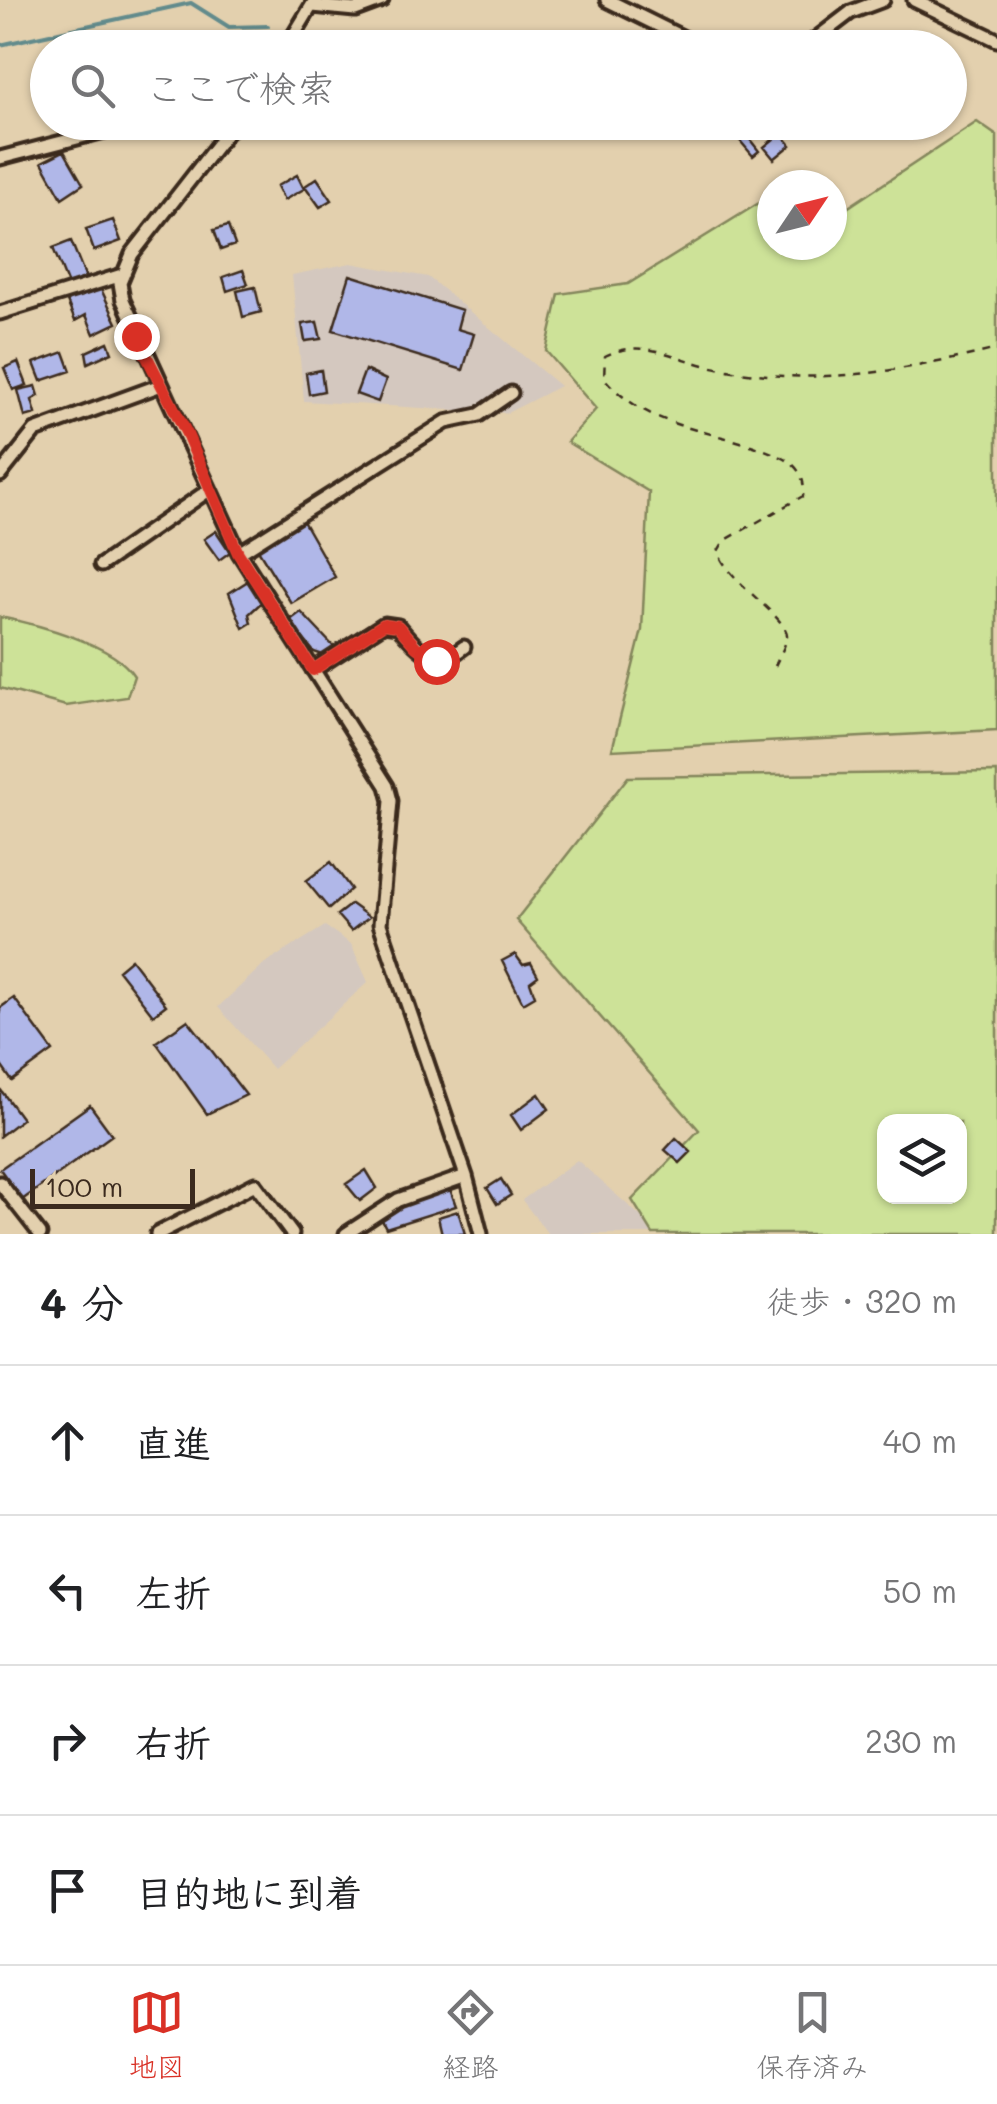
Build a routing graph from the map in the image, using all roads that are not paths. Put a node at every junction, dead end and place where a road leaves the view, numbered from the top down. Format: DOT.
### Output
graph roads {
  1 [pos="382,0"];
  2 [pos="607,0"];
  3 [pos="883,0"];
  4 [pos="914,0"];
  5 [pos="314,3"];
  6 [pos="297,30"];
  7 [pos="668,30"];
  8 [pos="828,30"];
  9 [pos="997,40"];
  10 [pos="70,140"];
  11 [pos="221,140"];
  12 [pos="0,158"];
  13 [pos="122,274"];
  14 [pos="0,314"];
  15 [pos="162,385"];
  16 [pos="511,392"];
  17 [pos="0,475"];
  18 [pos="209,490"];
  19 [pos="238,553"];
  20 [pos="101,565"];
  21 [pos="464,646"];
  22 [pos="313,670"];
  23 [pos="466,1176"];
  24 [pos="0,1183"];
  25 [pos="40,1234"];
  26 [pos="157,1234"];
  27 [pos="292,1234"];
  28 [pos="346,1234"];
  29 [pos="481,1234"];
  1 -- 5 [label="street"];
  2 -- 7 [label="street"];
  3 -- 8 [label="street"];
  4 -- 9 [label="street"];
  5 -- 6 [label="street"];
  10 -- 12 [label="street"];
  11 -- 13 [label="street"];
  13 -- 14 [label="street"];
  13 -- 15 [label="street"];
  15 -- 17 [label="street"];
  15 -- 18 [label="street"];
  16 -- 19 [label="street"];
  18 -- 19 [label="street"];
  18 -- 20 [label="street"];
  19 -- 22 [label="street"];
  21 -- 22 [label="street"];
  22 -- 23 [label="street"];
  23 -- 28 [label="street"];
  23 -- 29 [label="street"];
  24 -- 25 [label="street"];
  26 -- 27 [label="street"];
}
